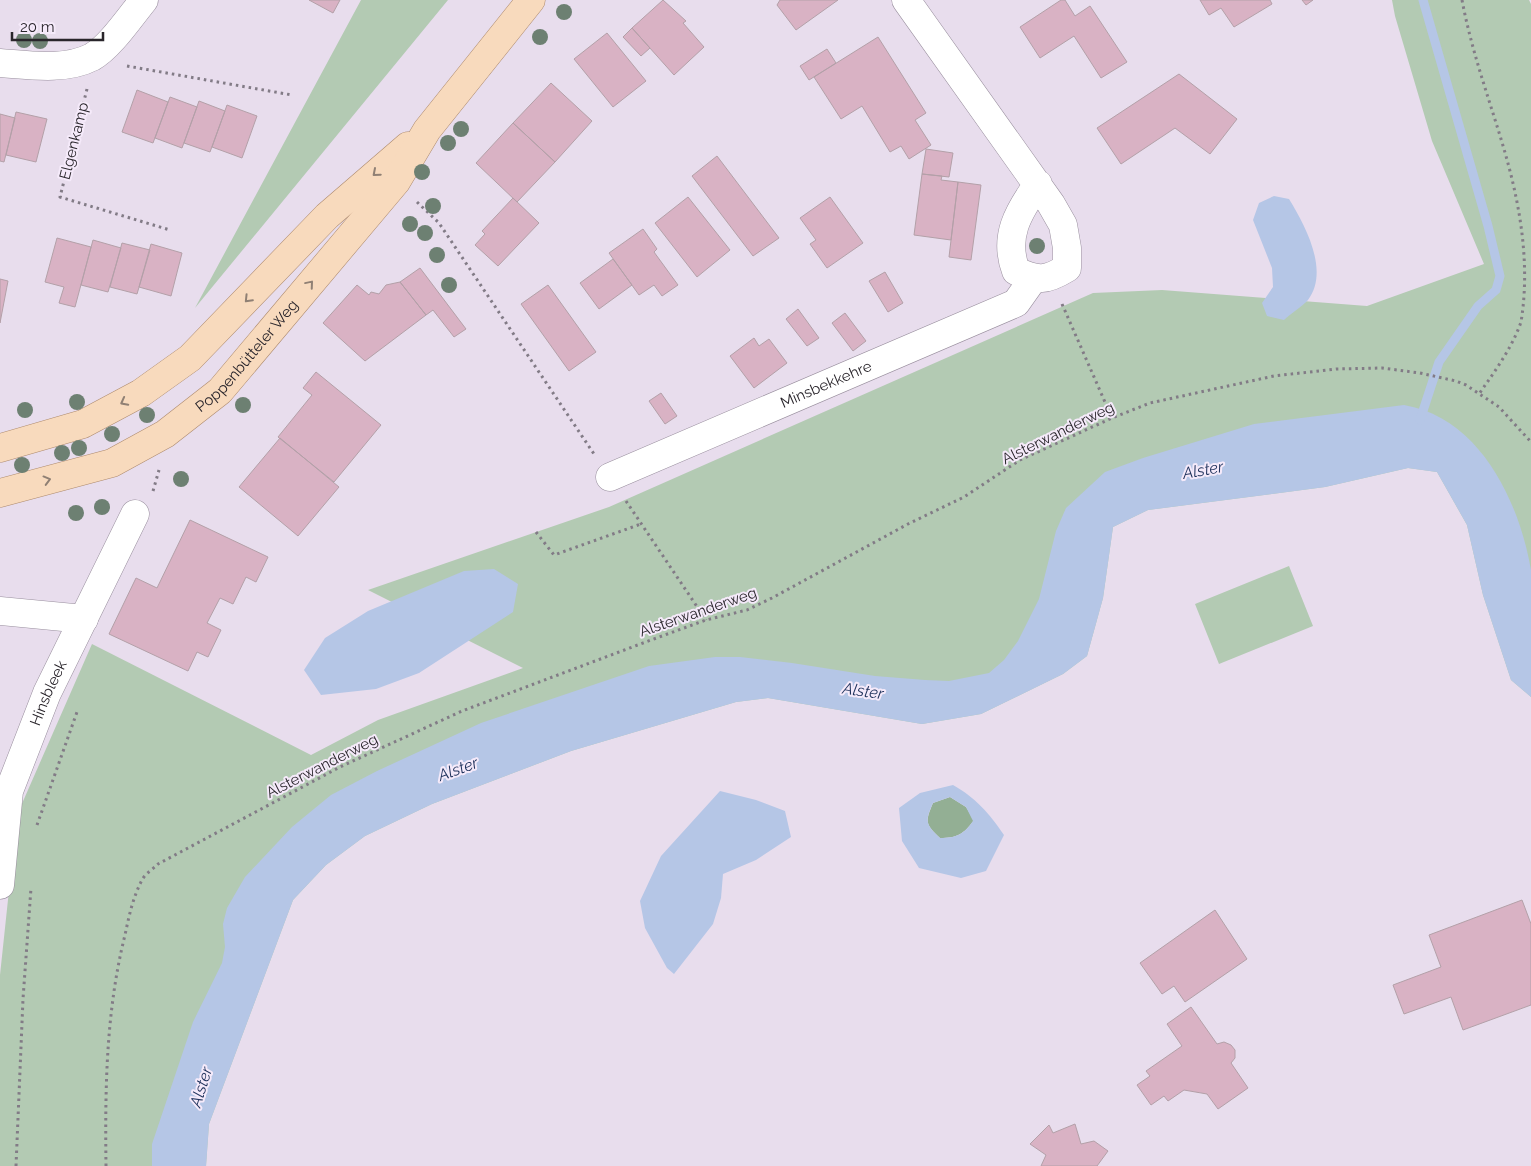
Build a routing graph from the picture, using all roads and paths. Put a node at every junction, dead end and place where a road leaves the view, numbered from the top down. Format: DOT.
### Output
graph roads {
  1 [pos="144,0"];
  2 [pos="531,0"];
  3 [pos="906,0"];
  4 [pos="1462,0"];
  5 [pos="103,48"];
  6 [pos="0,63"];
  7 [pos="72,63"];
  8 [pos="292,95"];
  9 [pos="427,130"];
  10 [pos="396,182"];
  11 [pos="1038,184"];
  12 [pos="170,230"];
  13 [pos="1042,278"];
  14 [pos="1479,394"];
  15 [pos="1112,418"];
  16 [pos="1531,442"];
  17 [pos="0,448"];
  18 [pos="610,477"];
  19 [pos="0,493"];
  20 [pos="135,514"];
  21 [pos="641,524"];
  22 [pos="536,532"];
  23 [pos="0,611"];
  24 [pos="84,619"];
  25 [pos="706,620"];
  26 [pos="77,712"];
  27 [pos="36,829"];
  28 [pos="0,885"];
  29 [pos="32,886"];
  30 [pos="16,1166"];
  31 [pos="106,1166"];
  1 -- 5 [label="street"];
  2 -- 9 [label="main road, Poppenbütteler Weg"];
  3 -- 11 [label="street, Minsbekkehre"];
  4 -- 14 [label="path"];
  5 -- 7 [label="street"];
  5 -- 8 [label="path"];
  6 -- 7 [label="street"];
  7 -- 12 [label="path, Elgenkamp"];
  9 -- 10 [label="main road, Poppenbütteler Weg"];
  9 -- 17 [label="main road, Poppenbütteler Weg, one-way"];
  10 -- 18 [label="path"];
  19 -- 10 [label="main road, Poppenbütteler Weg, one-way"];
  11 -- 13 [label="street, Minsbekkehre"];
  11 -- 13 [label="street"];
  13 -- 15 [label="path"];
  13 -- 18 [label="street, Minsbekkehre"];
  14 -- 15 [label="path, Alsterwanderweg"];
  14 -- 16 [label="path, Alsterwanderweg"];
  15 -- 25 [label="path, Alsterwanderweg"];
  18 -- 21 [label="path"];
  20 -- 24 [label="street, Hinsbleek"];
  21 -- 22 [label="path"];
  21 -- 25 [label="path"];
  23 -- 24 [label="street"];
  24 -- 28 [label="street, Hinsbleek"];
  25 -- 31 [label="path, Alsterwanderweg"];
  26 -- 27 [label="path"];
  29 -- 30 [label="path"];
}
